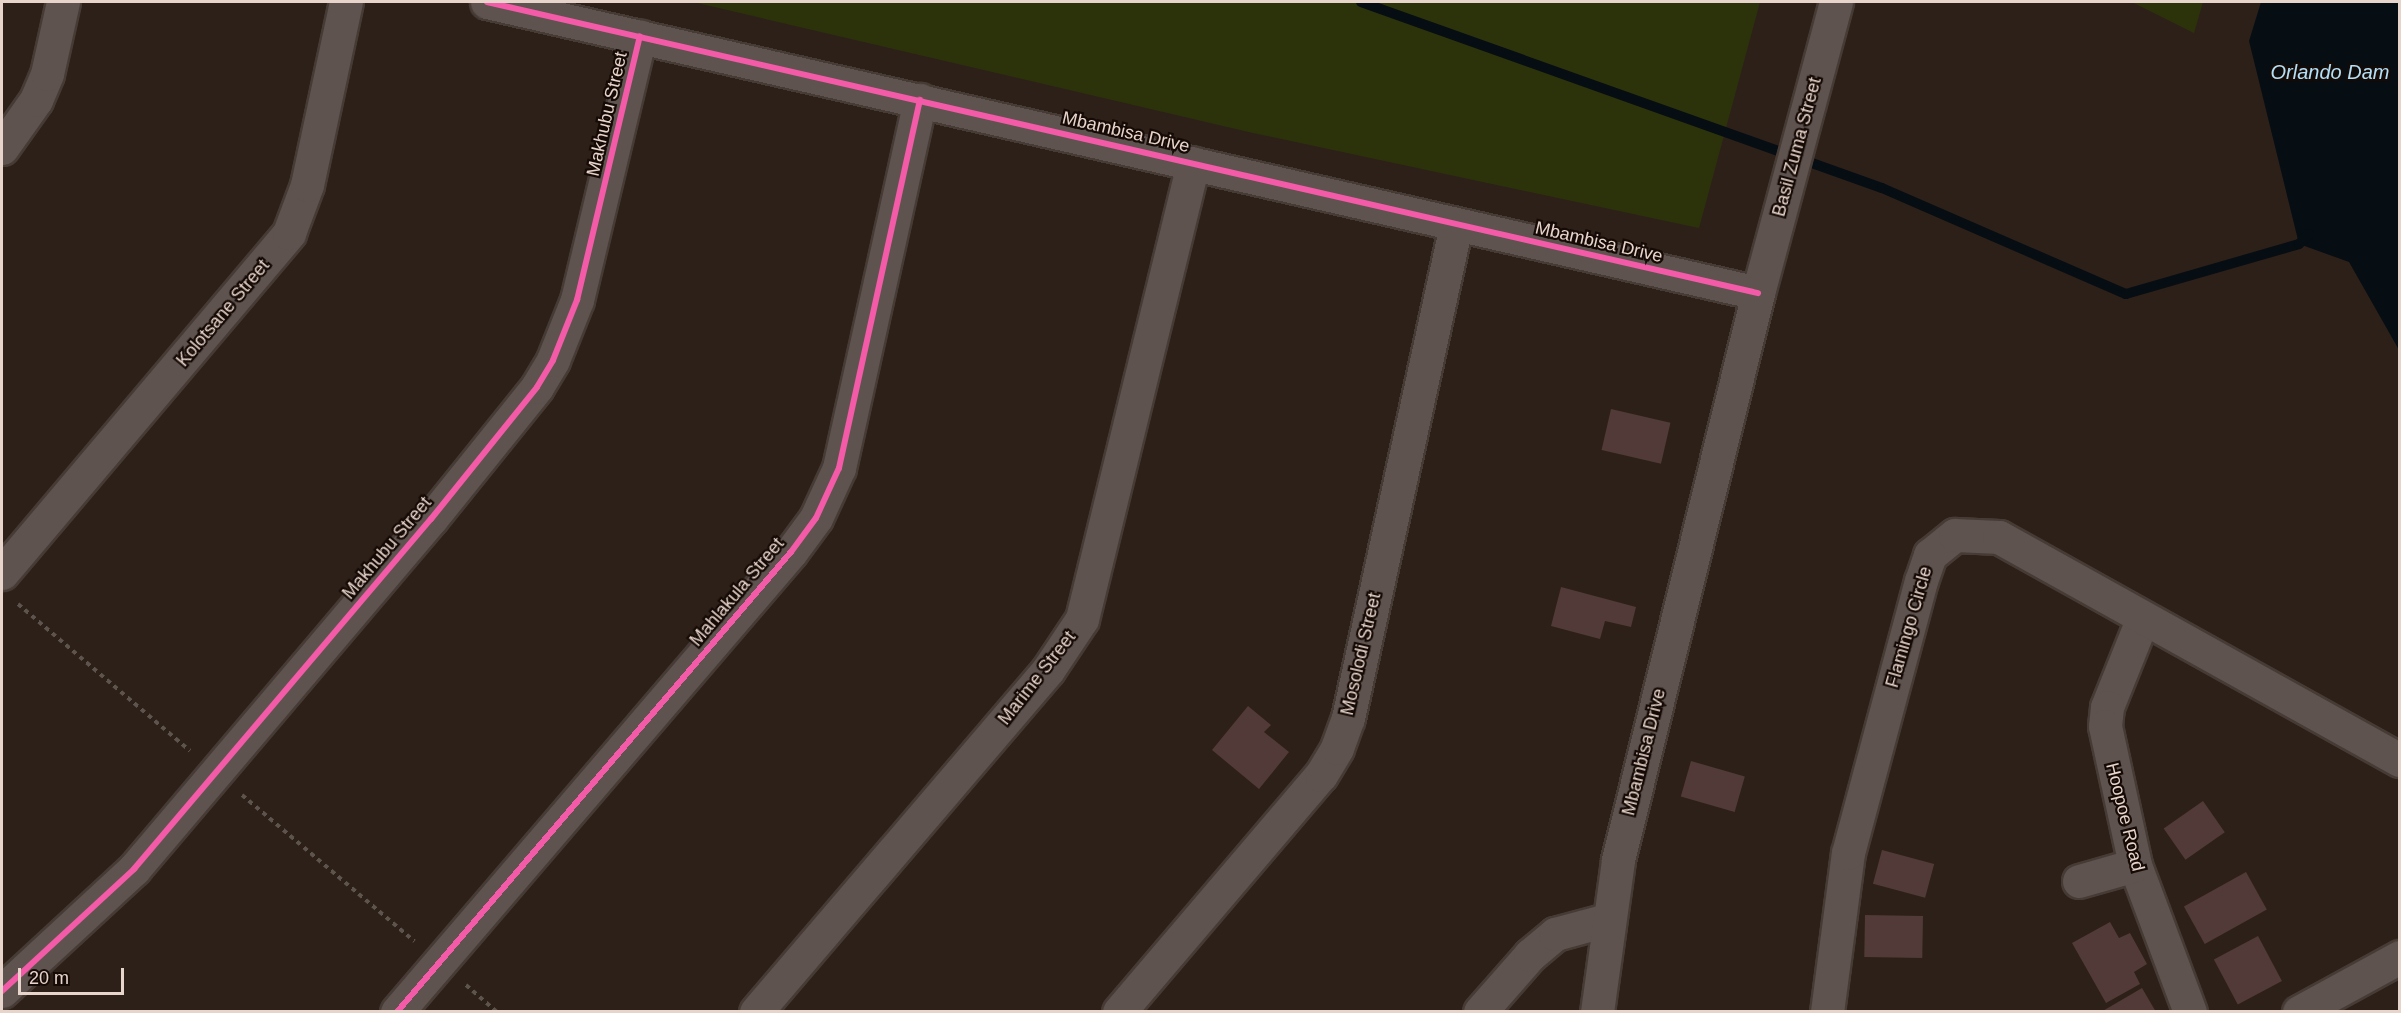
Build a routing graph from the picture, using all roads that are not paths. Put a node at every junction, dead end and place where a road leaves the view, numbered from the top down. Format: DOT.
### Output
graph roads {
  1 [pos="63,2"];
  2 [pos="346,2"];
  3 [pos="487,2"];
  4 [pos="1836,2"];
  5 [pos="640,36"];
  6 [pos="920,100"];
  7 [pos="2,148"];
  8 [pos="1193,163"];
  9 [pos="1456,225"];
  10 [pos="1758,293"];
  11 [pos="6,585"];
  12 [pos="2142,620"];
  13 [pos="2400,760"];
  14 [pos="2135,865"];
  15 [pos="2079,881"];
  16 [pos="1607,920"];
  17 [pos="2400,957"];
  18 [pos="2,991"];
  19 [pos="398,1011"];
  20 [pos="756,1011"];
  21 [pos="1119,1011"];
  22 [pos="1480,1011"];
  23 [pos="1597,1011"];
  24 [pos="1827,1011"];
  25 [pos="2190,1011"];
  26 [pos="2299,1011"];
  1 -- 7 [label="street"];
  2 -- 11 [label="street, Kolotsane Street"];
  3 -- 5 [label="street, Mbambisa Drive"];
  4 -- 10 [label="street, Basil Zuma Street"];
  5 -- 6 [label="street, Mbambisa Drive"];
  5 -- 18 [label="street, Makhubu Street"];
  6 -- 8 [label="street, Mbambisa Drive"];
  6 -- 19 [label="street, Mahlakula Street"];
  8 -- 9 [label="street, Mbambisa Drive"];
  8 -- 20 [label="street, Marime Street"];
  9 -- 10 [label="street, Mbambisa Drive"];
  9 -- 21 [label="street, Mosolodi Street"];
  10 -- 16 [label="street, Mbambisa Drive"];
  12 -- 13 [label="street, Flamingo Circle"];
  12 -- 14 [label="street, Hoopoe Road"];
  12 -- 24 [label="street, Flamingo Circle"];
  14 -- 15 [label="street"];
  14 -- 25 [label="street, Hoopoe Road"];
  16 -- 22 [label="street"];
  16 -- 23 [label="street, Mbambisa Drive"];
  17 -- 26 [label="street"];
}
